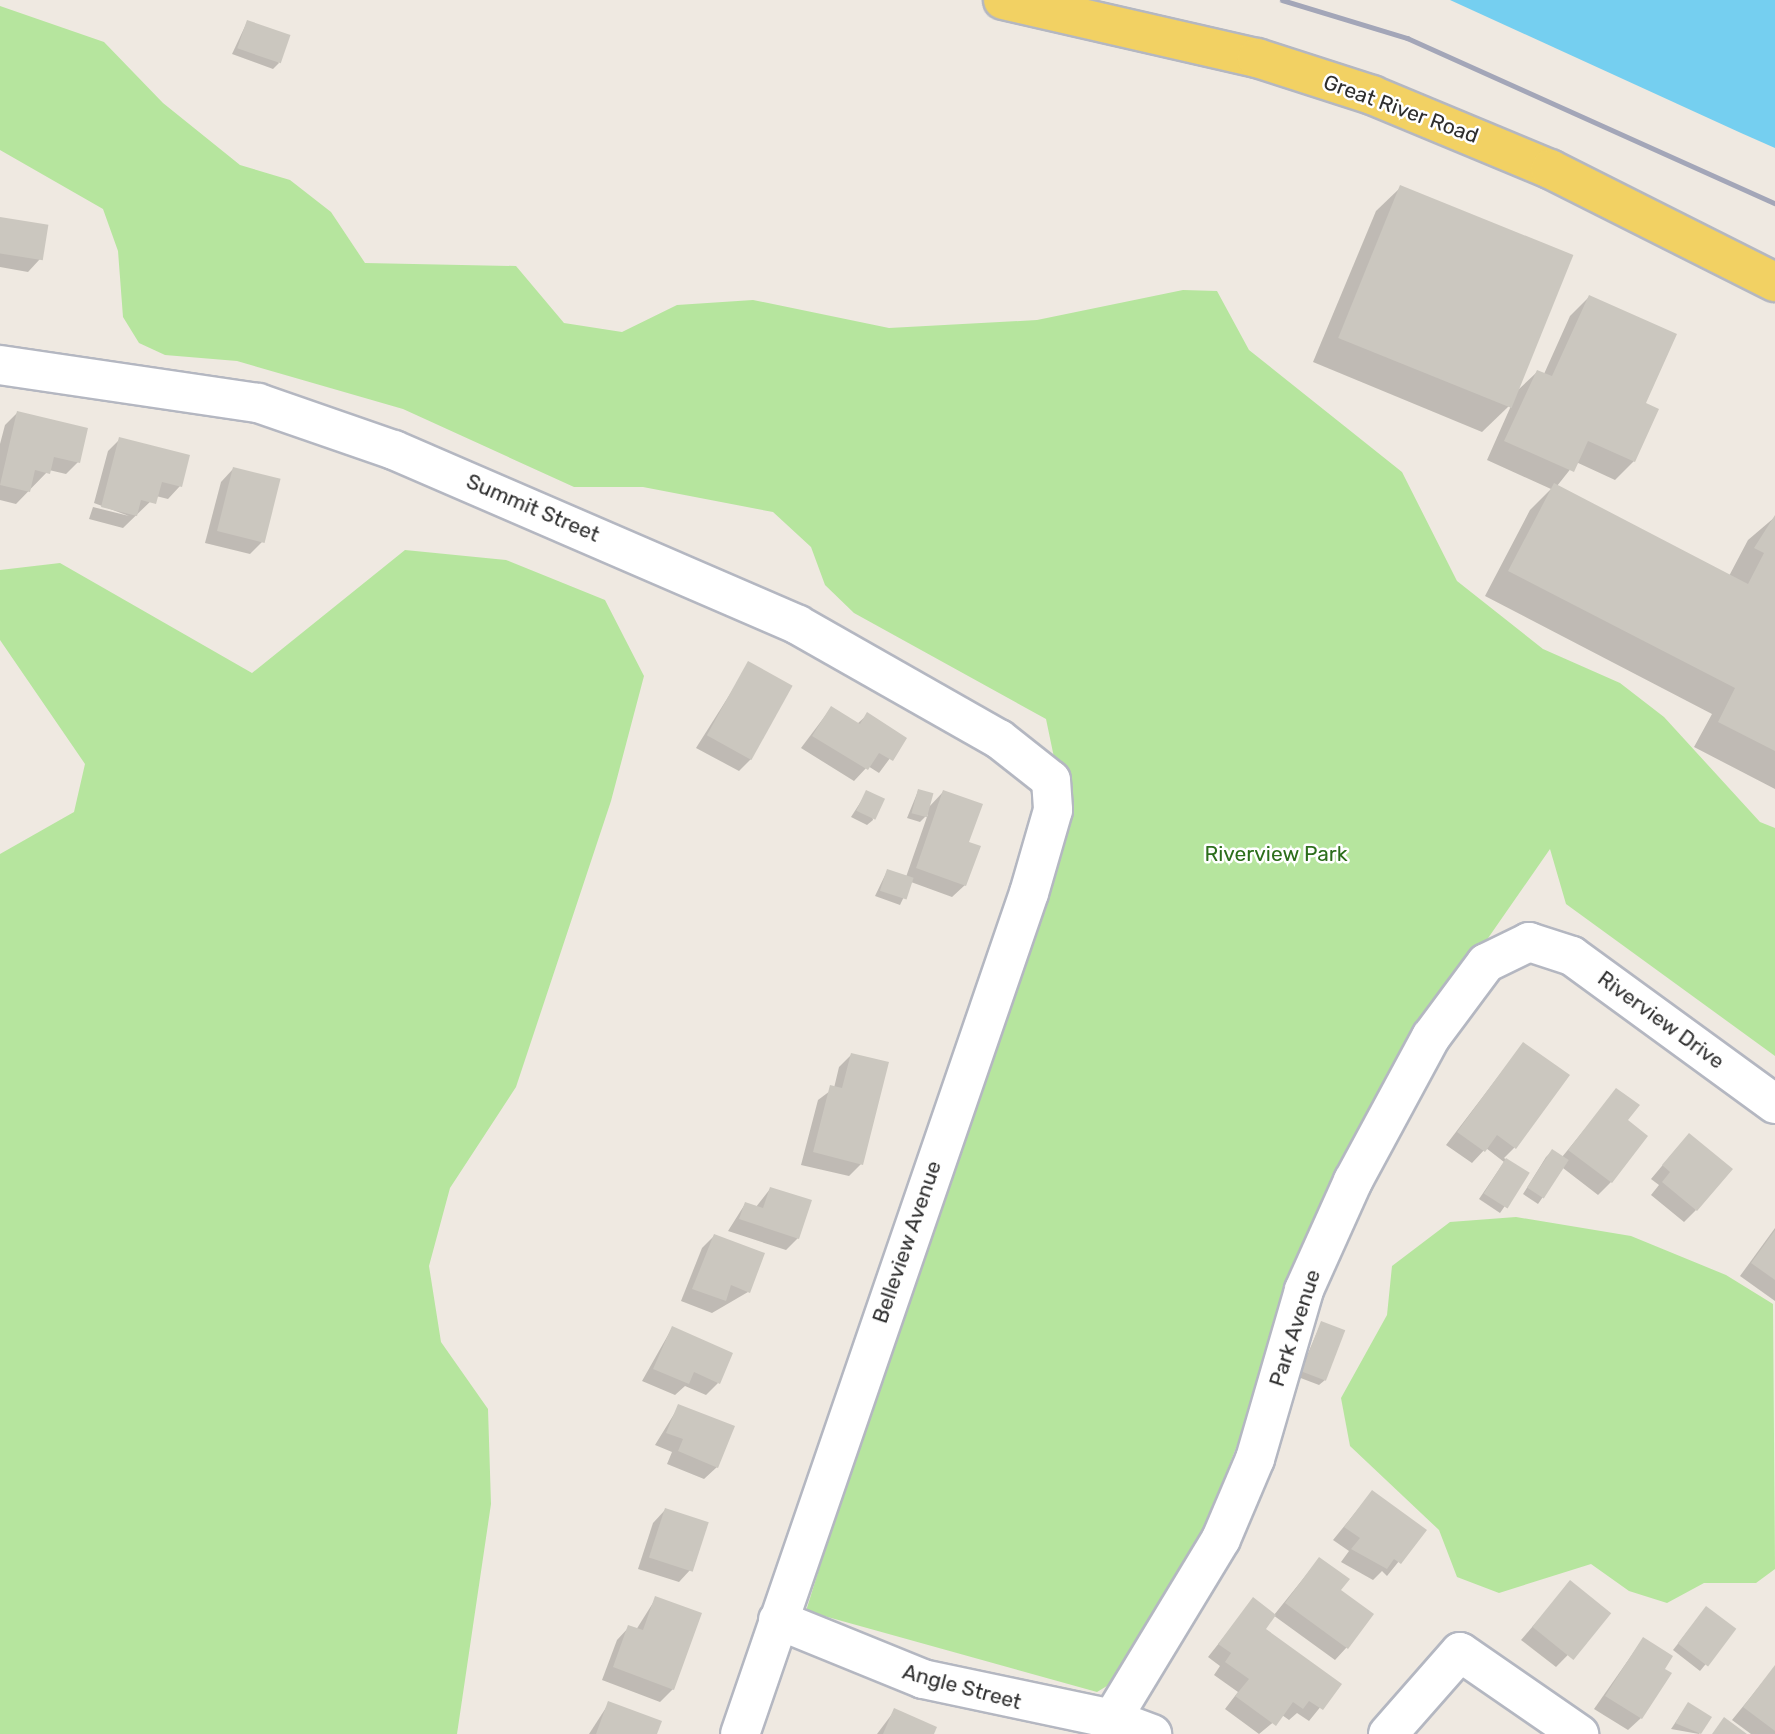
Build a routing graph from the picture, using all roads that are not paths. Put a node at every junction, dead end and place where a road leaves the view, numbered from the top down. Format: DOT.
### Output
graph roads {
  1 [pos="1003,0"];
  2 [pos="1775,282"];
  3 [pos="0,365"];
  4 [pos="1028,757"];
  5 [pos="1542,944"];
  6 [pos="1775,1104"];
  7 [pos="778,1620"];
  8 [pos="1112,1719"];
  9 [pos="740,1734"];
  10 [pos="1152,1734"];
  11 [pos="1388,1734"];
  12 [pos="1579,1734"];
  1 -- 2 [label="main road, Great River Road"];
  3 -- 4 [label="street, Summit Street"];
  4 -- 7 [label="street, Belleview Avenue"];
  5 -- 6 [label="street, Riverview Drive"];
  5 -- 8 [label="street, Park Avenue"];
  7 -- 8 [label="street, Angle Street"];
  7 -- 9 [label="street, Belleview Avenue"];
  8 -- 10 [label="street, Angle Street"];
  11 -- 12 [label="street"];
}
